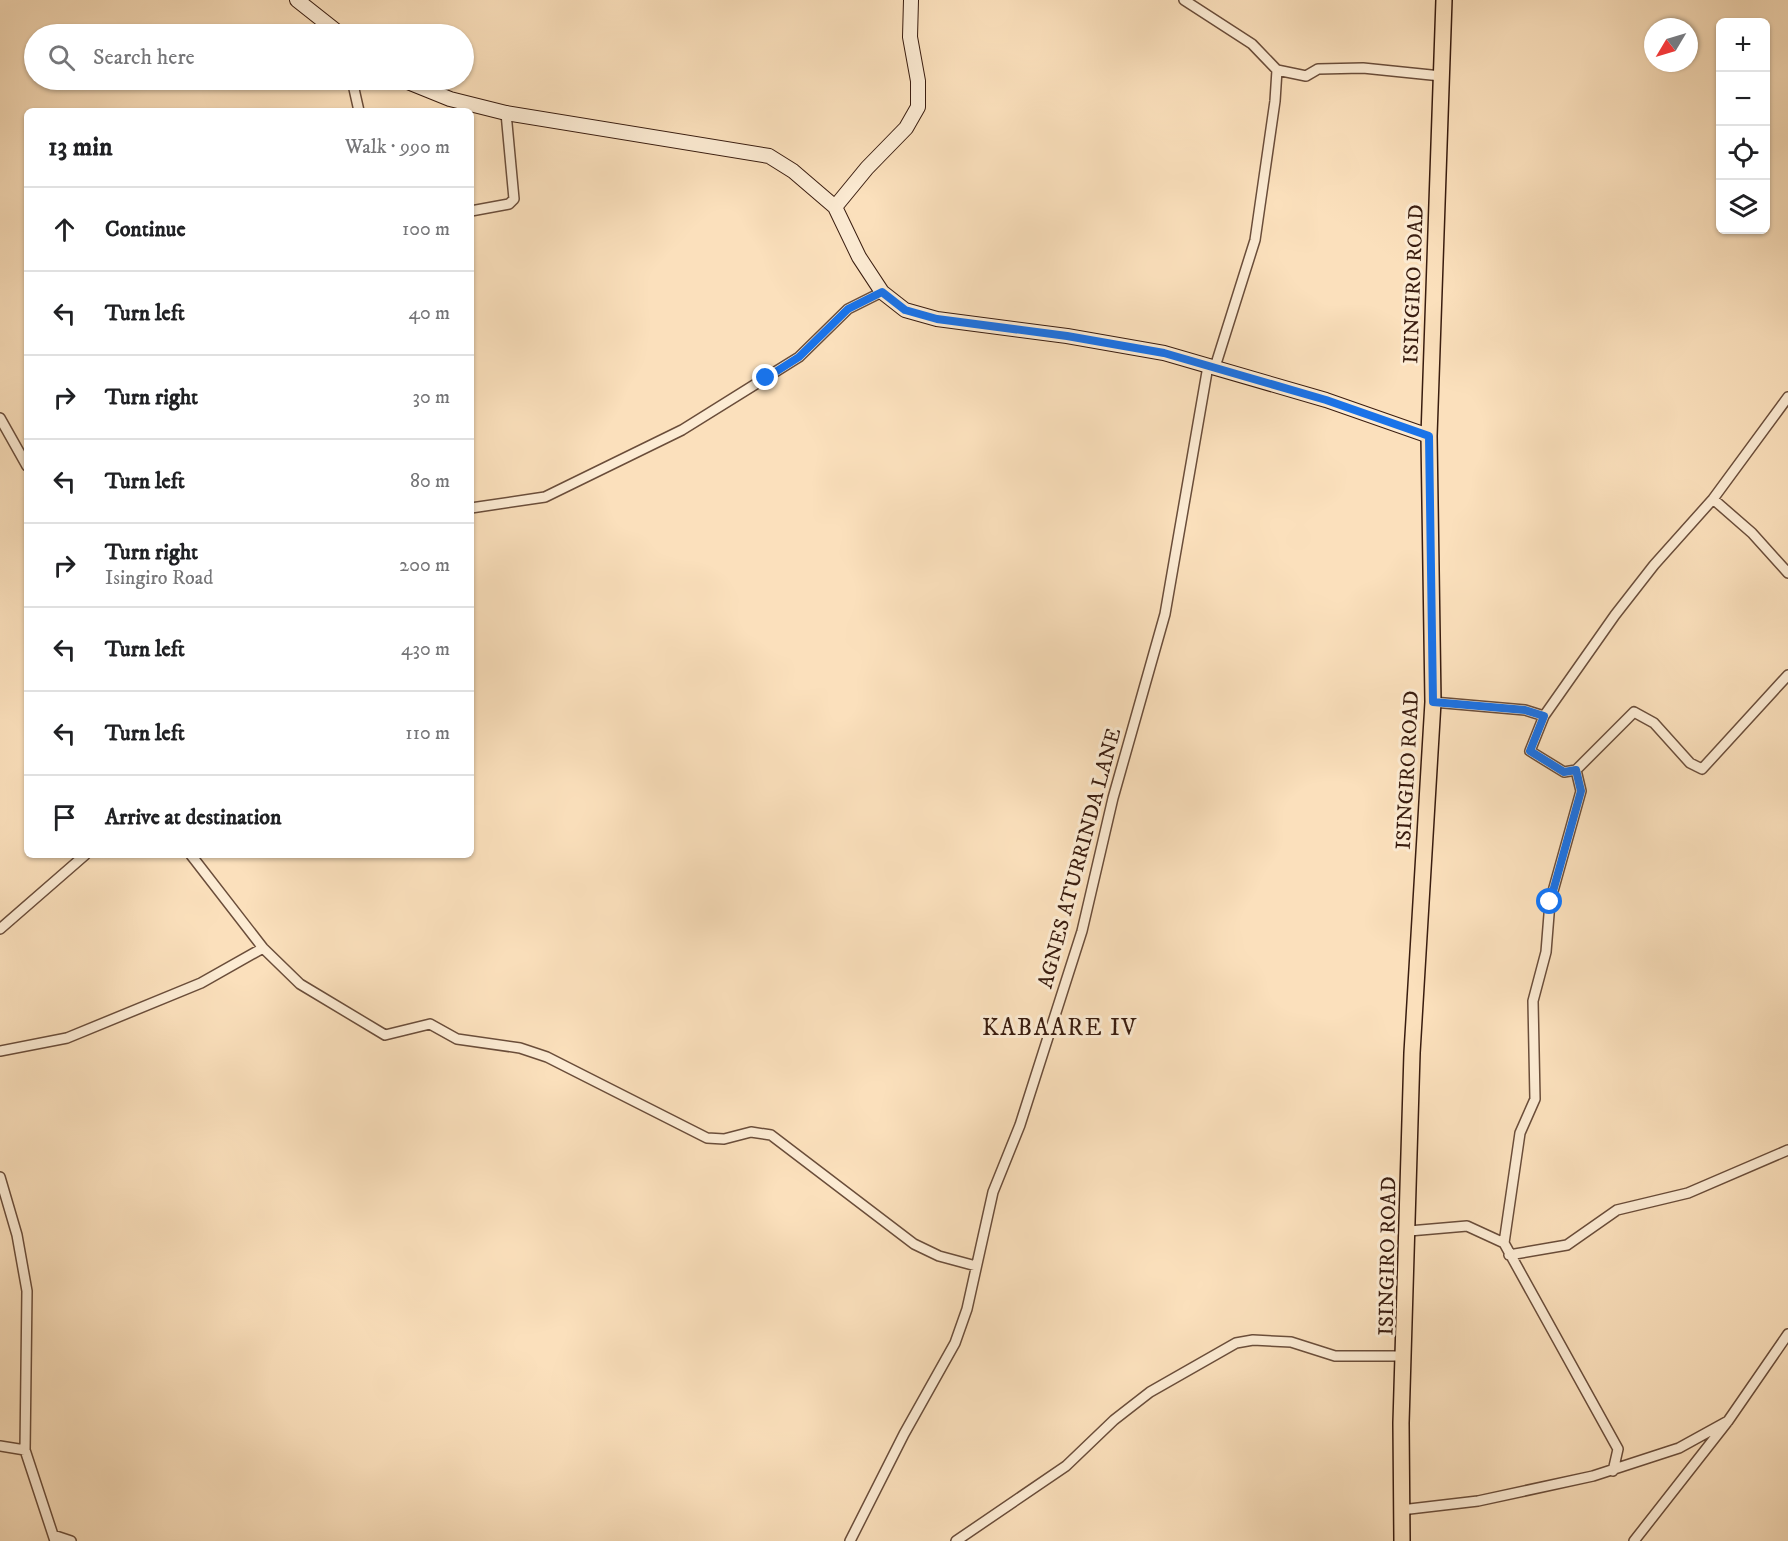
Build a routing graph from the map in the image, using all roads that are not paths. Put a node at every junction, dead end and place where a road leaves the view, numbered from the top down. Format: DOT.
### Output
graph roads {
  1 [pos="297,0"];
  2 [pos="911,0"];
  3 [pos="1184,0"];
  4 [pos="1444,0"];
  5 [pos="327,24"];
  6 [pos="1277,70"];
  7 [pos="1441,76"];
  8 [pos="354,90"];
  9 [pos="428,90"];
  10 [pos="358,108"];
  11 [pos="506,113"];
  12 [pos="835,207"];
  13 [pos="474,210"];
  14 [pos="882,292"];
  15 [pos="1211,367"];
  16 [pos="1788,397"];
  17 [pos="0,418"];
  18 [pos="1429,436"];
  19 [pos="24,461"];
  20 [pos="1713,499"];
  21 [pos="474,508"];
  22 [pos="1788,573"];
  23 [pos="1788,675"];
  24 [pos="1433,702"];
  25 [pos="1544,716"];
  26 [pos="1576,770"];
  27 [pos="82,858"];
  28 [pos="193,858"];
  29 [pos="0,929"];
  30 [pos="264,948"];
  31 [pos="0,1051"];
  32 [pos="1788,1150"];
  33 [pos="0,1177"];
  34 [pos="1409,1231"];
  35 [pos="1504,1243"];
  36 [pos="1509,1255"];
  37 [pos="976,1266"];
  38 [pos="1788,1334"];
  39 [pos="1405,1356"];
  40 [pos="1728,1421"];
  41 [pos="0,1446"];
  42 [pos="25,1450"];
  43 [pos="1613,1471"];
  44 [pos="1401,1510"];
  45 [pos="54,1538"];
  46 [pos="71,1541"];
  47 [pos="850,1541"];
  48 [pos="956,1541"];
  49 [pos="1402,1541"];
  50 [pos="1634,1541"];
  1 -- 5 [label="street"];
  2 -- 12 [label="street"];
  3 -- 6 [label="street"];
  4 -- 7 [label="main road, ISINGIRO ROAD"];
  6 -- 7 [label="street"];
  6 -- 15 [label="street, AGNES ATURRINDA LANE"];
  7 -- 18 [label="main road, ISINGIRO ROAD"];
  8 -- 10 [label="street"];
  9 -- 11 [label="street"];
  11 -- 12 [label="street"];
  11 -- 13 [label="street"];
  12 -- 14 [label="street"];
  14 -- 15 [label="street"];
  14 -- 21 [label="street"];
  15 -- 18 [label="street"];
  15 -- 37 [label="street, AGNES ATURRINDA LANE"];
  16 -- 20 [label="street"];
  17 -- 19 [label="street"];
  18 -- 24 [label="main road, ISINGIRO ROAD"];
  20 -- 22 [label="street"];
  20 -- 25 [label="street"];
  23 -- 26 [label="street"];
  24 -- 25 [label="street"];
  24 -- 34 [label="main road, ISINGIRO ROAD"];
  25 -- 26 [label="street"];
  26 -- 35 [label="street"];
  27 -- 29 [label="street"];
  28 -- 30 [label="street"];
  30 -- 31 [label="street"];
  30 -- 37 [label="street"];
  32 -- 36 [label="street"];
  33 -- 42 [label="street"];
  34 -- 35 [label="street"];
  34 -- 39 [label="main road, ISINGIRO ROAD"];
  35 -- 36 [label="street"];
  36 -- 43 [label="street"];
  37 -- 47 [label="street, AGNES ATURRINDA LANE"];
  38 -- 40 [label="street"];
  39 -- 44 [label="main road, ISINGIRO ROAD"];
  39 -- 48 [label="street"];
  40 -- 43 [label="street"];
  40 -- 50 [label="street"];
  41 -- 42 [label="street"];
  42 -- 45 [label="street"];
  43 -- 44 [label="street"];
  44 -- 49 [label="main road, ISINGIRO ROAD"];
  45 -- 46 [label="street"];
}
